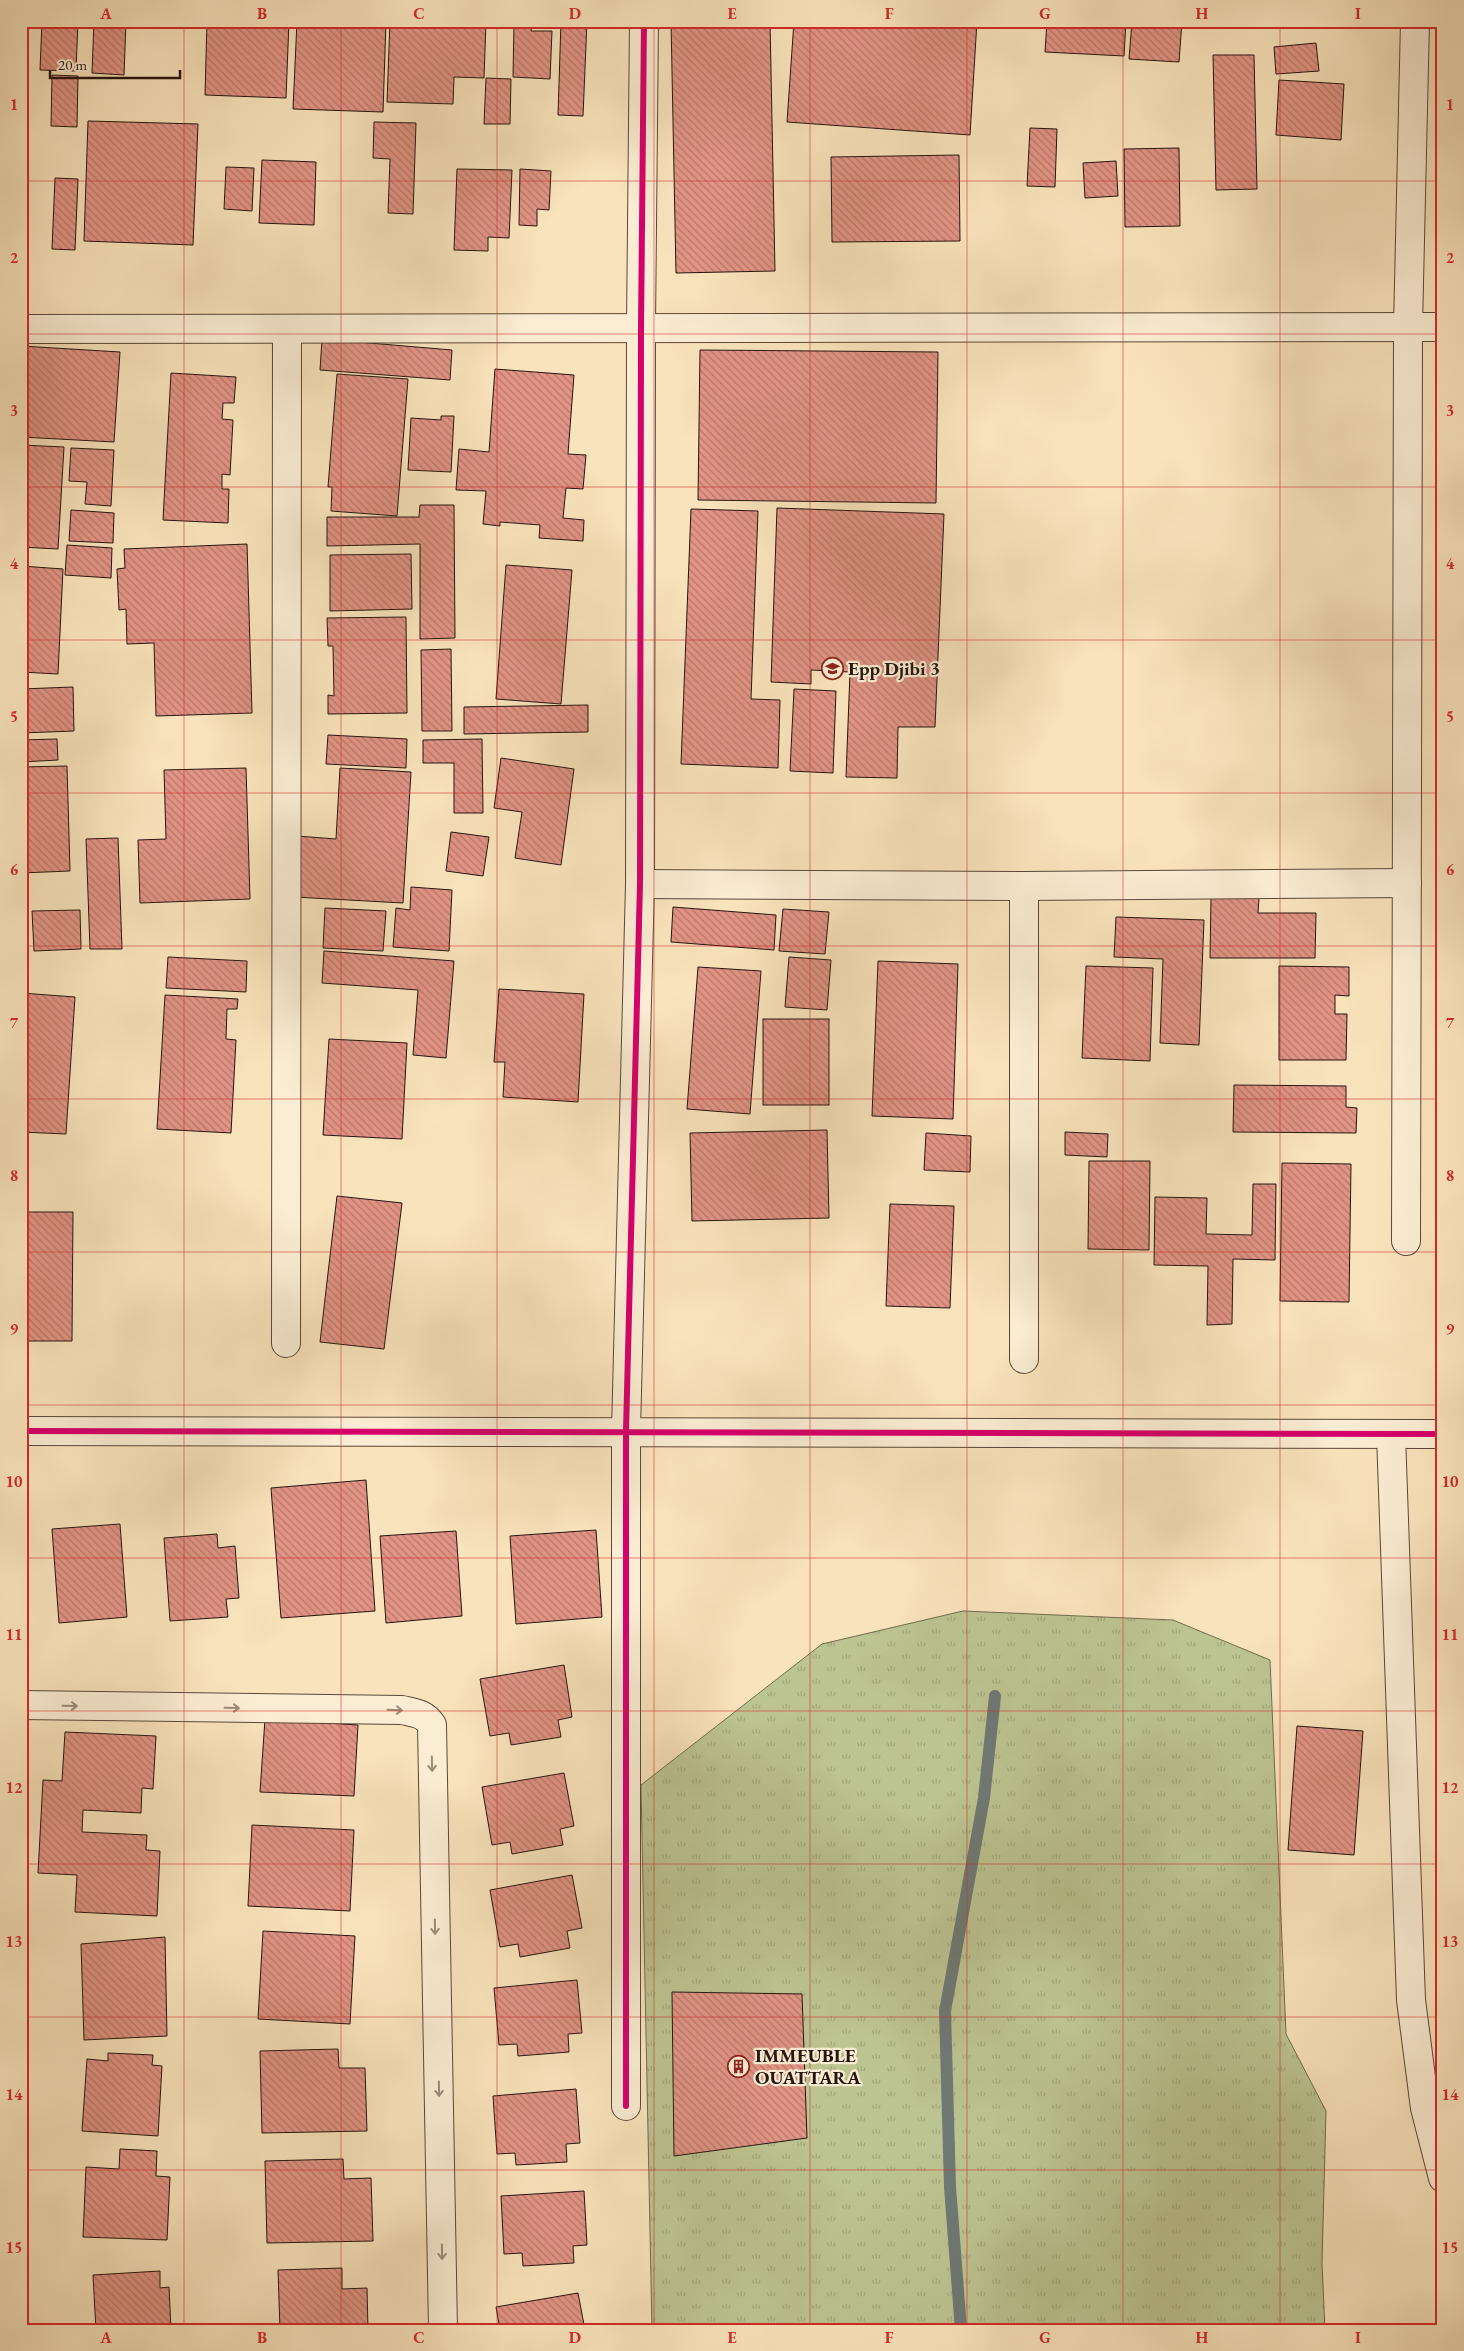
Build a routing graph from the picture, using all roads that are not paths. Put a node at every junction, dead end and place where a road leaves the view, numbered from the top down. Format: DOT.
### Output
graph roads {
  1 [pos="644,21"];
  2 [pos="1415,21"];
  3 [pos="1408,327"];
  4 [pos="1443,327"];
  5 [pos="641,328"];
  6 [pos="21,329"];
  7 [pos="287,329"];
  8 [pos="1407,883"];
  9 [pos="640,884"];
  10 [pos="1024,886"];
  11 [pos="1406,1241"];
  12 [pos="286,1343"];
  13 [pos="1024,1359"];
  14 [pos="21,1431"];
  15 [pos="626,1431"];
  16 [pos="1443,1434"];
  17 [pos="1391,1435"];
  18 [pos="21,1705"];
  19 [pos="626,2106"];
  20 [pos="1438,2139"];
  21 [pos="1443,2178"];
  22 [pos="443,2330"];
  1 -- 5 [label="street"];
  2 -- 3 [label="street"];
  3 -- 4 [label="street"];
  3 -- 5 [label="street"];
  3 -- 8 [label="street"];
  5 -- 7 [label="street"];
  5 -- 9 [label="street"];
  6 -- 7 [label="street"];
  7 -- 12 [label="street"];
  8 -- 10 [label="street"];
  8 -- 11 [label="street"];
  9 -- 10 [label="street"];
  9 -- 15 [label="street"];
  10 -- 13 [label="street"];
  14 -- 15 [label="street"];
  15 -- 17 [label="street"];
  15 -- 19 [label="street"];
  16 -- 17 [label="street"];
  17 -- 20 [label="street"];
  18 -- 22 [label="street, one-way"];
  20 -- 21 [label="street"];
}
